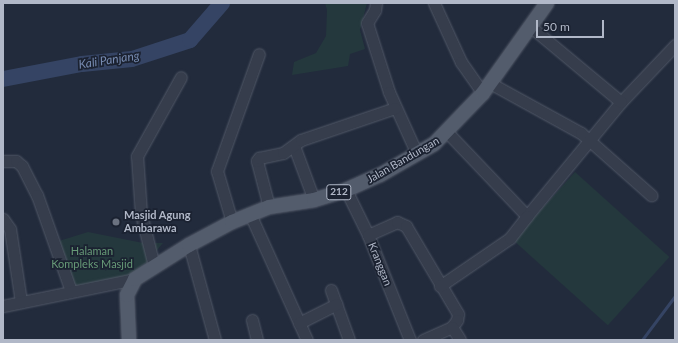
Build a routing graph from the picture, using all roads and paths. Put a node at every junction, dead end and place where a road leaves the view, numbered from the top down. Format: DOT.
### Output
graph roads {
  1 [pos="376,3"];
  2 [pos="434,3"];
  3 [pos="547,3"];
  4 [pos="531,27"];
  5 [pos="675,45"];
  6 [pos="259,54"];
  7 [pos="181,77"];
  8 [pos="486,88"];
  9 [pos="621,102"];
  10 [pos="395,108"];
  11 [pos="447,132"];
  12 [pos="589,139"];
  13 [pos="294,146"];
  14 [pos="417,154"];
  15 [pos="3,161"];
  16 [pos="346,190"];
  17 [pos="651,195"];
  18 [pos="314,200"];
  19 [pos="269,207"];
  20 [pos="250,214"];
  21 [pos="527,216"];
  22 [pos="3,219"];
  23 [pos="232,222"];
  24 [pos="368,235"];
  25 [pos="189,244"];
  26 [pos="154,266"];
  27 [pos="135,279"];
  28 [pos="440,286"];
  29 [pos="332,290"];
  30 [pos="71,292"];
  31 [pos="21,302"];
  32 [pos="337,304"];
  33 [pos="3,306"];
  34 [pos="252,320"];
  35 [pos="299,323"];
  36 [pos="452,327"];
  37 [pos="129,340"];
  38 [pos="215,340"];
  39 [pos="257,340"];
  40 [pos="307,340"];
  41 [pos="349,340"];
  42 [pos="410,340"];
  43 [pos="423,340"];
  44 [pos="460,340"];
  1 -- 10 [label="street"];
  2 -- 8 [label="street"];
  3 -- 4 [label="main road, Jalan Bandungan / 212"];
  4 -- 8 [label="main road, Jalan Bandungan / 212"];
  4 -- 9 [label="street"];
  5 -- 9 [label="street"];
  6 -- 23 [label="street"];
  7 -- 26 [label="street"];
  8 -- 11 [label="main road, Jalan Bandungan / 212"];
  8 -- 12 [label="street"];
  9 -- 12 [label="street"];
  10 -- 13 [label="street"];
  10 -- 14 [label="street"];
  11 -- 14 [label="main road, Jalan Bandungan / 212"];
  11 -- 21 [label="street"];
  12 -- 17 [label="street"];
  12 -- 21 [label="street"];
  13 -- 18 [label="street"];
  13 -- 19 [label="street"];
  14 -- 16 [label="main road, Jalan Bandungan / 212"];
  15 -- 30 [label="street"];
  16 -- 18 [label="main road, Jalan Bandungan / 212"];
  16 -- 24 [label="street, Kranggan"];
  18 -- 19 [label="main road, Jalan Bandungan / 212"];
  19 -- 20 [label="main road, Jalan Bandungan / 212"];
  20 -- 23 [label="main road, Jalan Bandungan / 212"];
  20 -- 35 [label="street"];
  21 -- 28 [label="street"];
  22 -- 31 [label="street"];
  23 -- 25 [label="main road, Jalan Bandungan / 212"];
  24 -- 28 [label="street"];
  24 -- 42 [label="street, Kranggan"];
  25 -- 26 [label="main road, Jalan Bandungan / 212"];
  25 -- 38 [label="street"];
  26 -- 27 [label="main road, Jalan Bandungan / 212"];
  27 -- 30 [label="street"];
  27 -- 37 [label="main road"];
  28 -- 36 [label="street"];
  29 -- 32 [label="street"];
  30 -- 31 [label="street"];
  31 -- 33 [label="street"];
  32 -- 35 [label="street"];
  32 -- 41 [label="street"];
  34 -- 39 [label="street"];
  35 -- 40 [label="street"];
  36 -- 43 [label="street"];
  36 -- 44 [label="street"];
}
